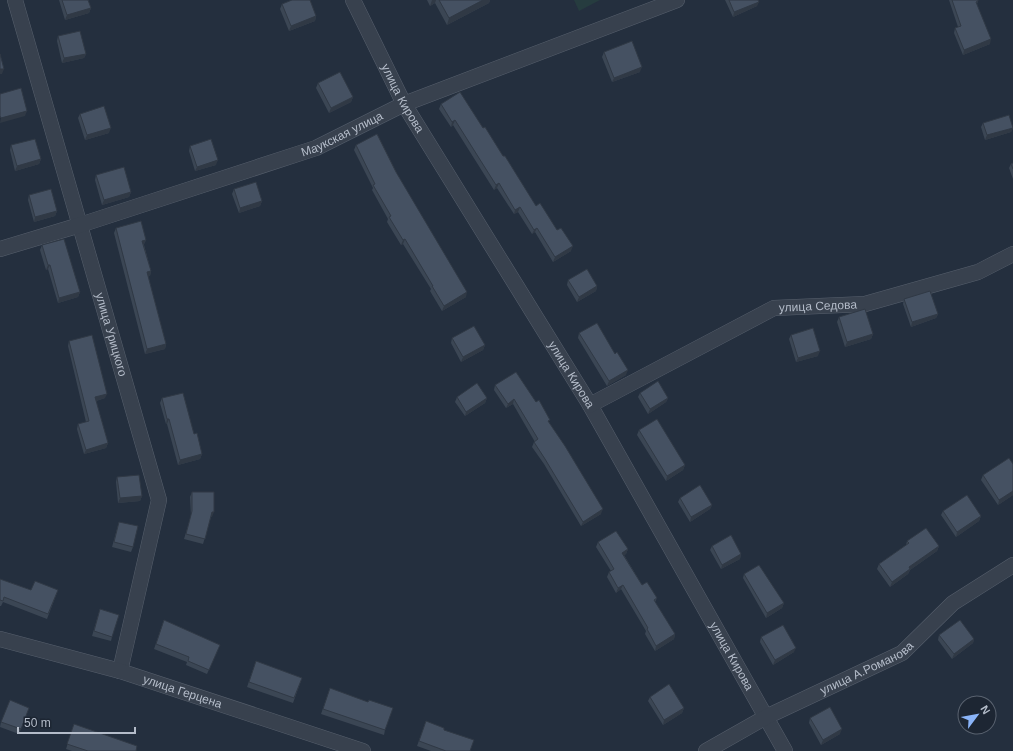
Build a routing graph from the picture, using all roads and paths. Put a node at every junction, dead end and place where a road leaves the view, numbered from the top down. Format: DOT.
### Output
graph roads {
  1 [pos="15,0"];
  2 [pos="353,0"];
  3 [pos="677,0"];
  4 [pos="404,104"];
  5 [pos="80,225"];
  6 [pos="0,249"];
  7 [pos="1013,254"];
  8 [pos="590,405"];
  9 [pos="1013,565"];
  10 [pos="0,639"];
  11 [pos="120,671"];
  12 [pos="766,717"];
  13 [pos="363,751"];
  14 [pos="706,751"];
  15 [pos="785,751"];
  1 -- 5 [label="street, улица Урицкого"];
  2 -- 4 [label="street, улица Кирова"];
  3 -- 4 [label="street, Маукская улица"];
  4 -- 5 [label="street, Маукская улица"];
  4 -- 8 [label="street, улица Кирова"];
  5 -- 6 [label="street, Маукская улица"];
  5 -- 11 [label="street, улица Урицкого"];
  7 -- 8 [label="street, улица Седова"];
  8 -- 12 [label="street, улица Кирова"];
  9 -- 12 [label="street, улица А.Романова"];
  10 -- 11 [label="street, улица Герцена"];
  11 -- 13 [label="street, улица Герцена"];
  12 -- 14 [label="street, улица А.Романова"];
  12 -- 15 [label="street, улица Кирова"];
}
